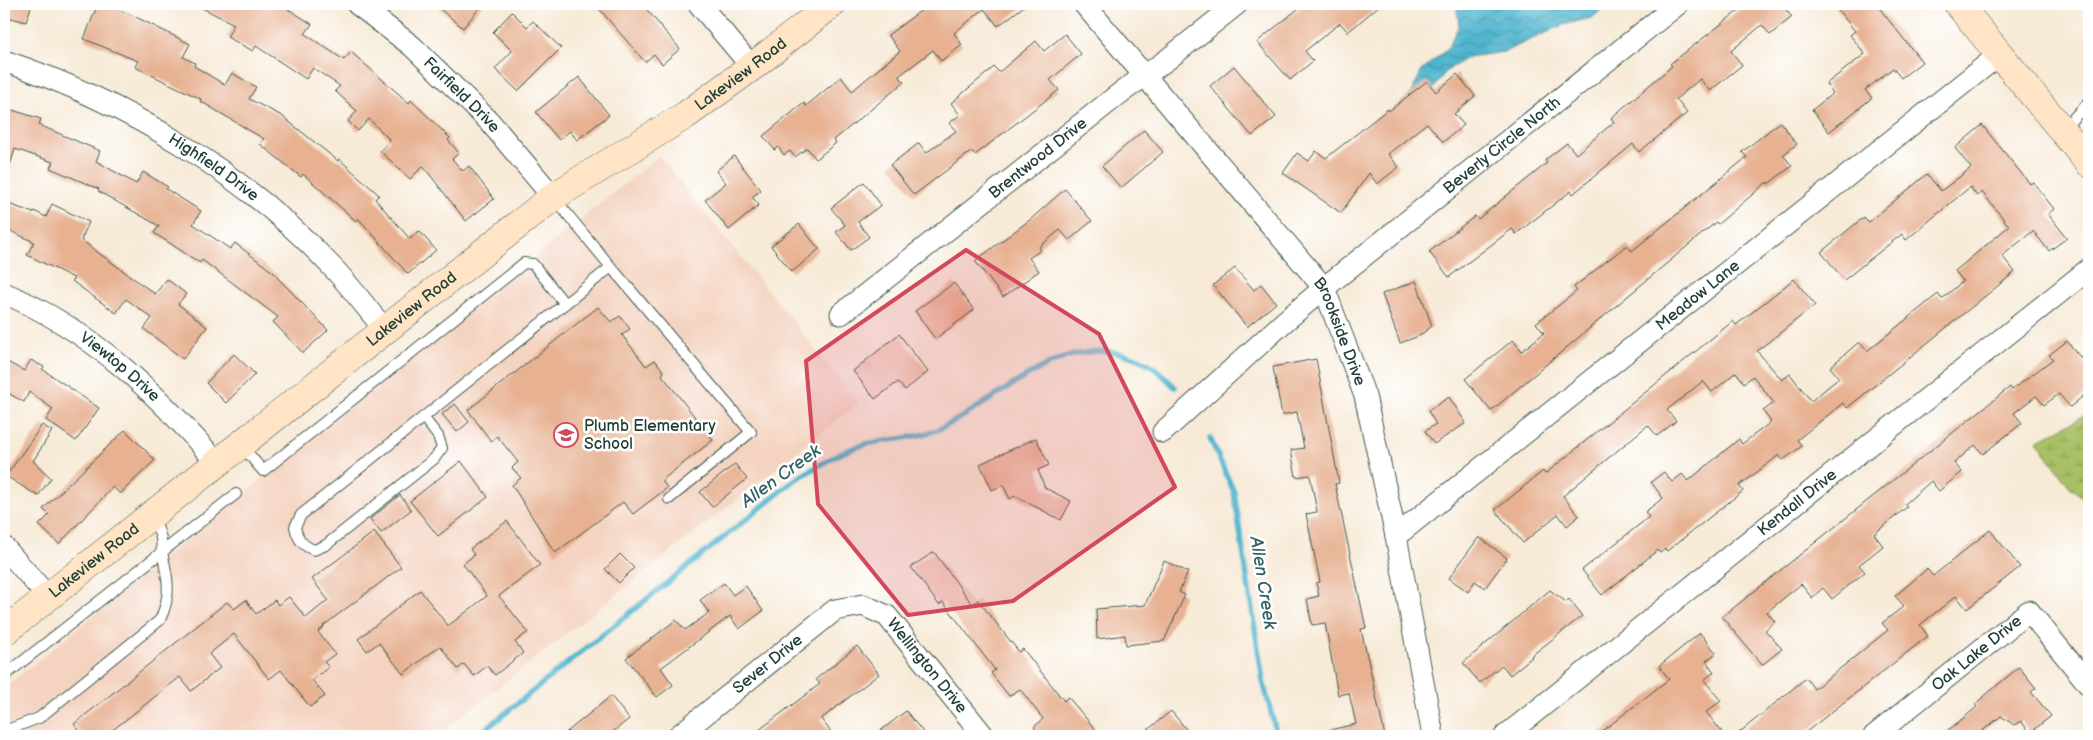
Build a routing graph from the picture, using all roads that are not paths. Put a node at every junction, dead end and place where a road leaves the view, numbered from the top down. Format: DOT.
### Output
graph roads {
  1 [pos="357,4"];
  2 [pos="699,4"];
  3 [pos="832,4"];
  4 [pos="1084,4"];
  5 [pos="1236,4"];
  6 [pos="1678,4"];
  7 [pos="1958,4"];
  8 [pos="2000,54"];
  9 [pos="4,62"];
  10 [pos="752,67"];
  11 [pos="1144,76"];
  12 [pos="2089,102"];
  13 [pos="2062,130"];
  14 [pos="2089,163"];
  15 [pos="553,198"];
  16 [pos="611,267"];
  17 [pos="2089,269"];
  18 [pos="1324,288"];
  19 [pos="4,293"];
  20 [pos="566,304"];
  21 [pos="840,314"];
  22 [pos="385,330"];
  23 [pos="424,417"];
  24 [pos="1163,432"];
  25 [pos="241,444"];
  26 [pos="216,463"];
  27 [pos="236,494"];
  28 [pos="669,499"];
  29 [pos="152,514"];
  30 [pos="1396,536"];
  31 [pos="4,547"];
  32 [pos="162,552"];
  33 [pos="48,597"];
  34 [pos="863,605"];
  35 [pos="4,632"];
  36 [pos="4,676"];
  37 [pos="2089,685"];
  38 [pos="4,731"];
  39 [pos="678,736"];
  40 [pos="984,736"];
  41 [pos="1433,736"];
  42 [pos="1504,736"];
  43 [pos="1874,736"];
  1 -- 15 [label="street, Fairfield Drive"];
  2 -- 10 [label="street"];
  3 -- 10 [label="street, Lakeview Road"];
  4 -- 11 [label="street, Brookside Drive"];
  5 -- 11 [label="street, Brentwood Drive"];
  6 -- 18 [label="street, Beverly Circle North"];
  7 -- 8 [label="street"];
  8 -- 13 [label="street"];
  8 -- 30 [label="street, Meadow Lane"];
  9 -- 22 [label="street, Highfield Drive"];
  10 -- 15 [label="street, Lakeview Road"];
  11 -- 18 [label="street, Brookside Drive"];
  11 -- 21 [label="street, Brentwood Drive"];
  12 -- 13 [label="lane"];
  13 -- 14 [label="street"];
  15 -- 16 [label="lane"];
  15 -- 22 [label="street, Lakeview Road"];
  16 -- 20 [label="lane"];
  16 -- 28 [label="lane"];
  17 -- 42 [label="street, Kendall Drive"];
  18 -- 24 [label="street, Beverly Circle North"];
  18 -- 30 [label="street, Brookside Drive"];
  19 -- 26 [label="street, Viewtop Drive"];
  20 -- 23 [label="lane"];
  20 -- 25 [label="lane"];
  22 -- 25 [label="street, Lakeview Road"];
  23 -- 23 [label="lane"];
  25 -- 26 [label="street, Lakeview Road"];
  26 -- 29 [label="street, Lakeview Road"];
  27 -- 32 [label="lane"];
  29 -- 32 [label="lane"];
  29 -- 33 [label="street, Lakeview Road"];
  30 -- 41 [label="street, Brookside Drive"];
  31 -- 33 [label="street"];
  32 -- 36 [label="lane"];
  32 -- 38 [label="lane"];
  33 -- 35 [label="street, Lakeview Road"];
  34 -- 39 [label="street, Sever Drive"];
  34 -- 40 [label="street, Wellington Drive"];
  37 -- 43 [label="street, Oak Lake Drive"];
}
